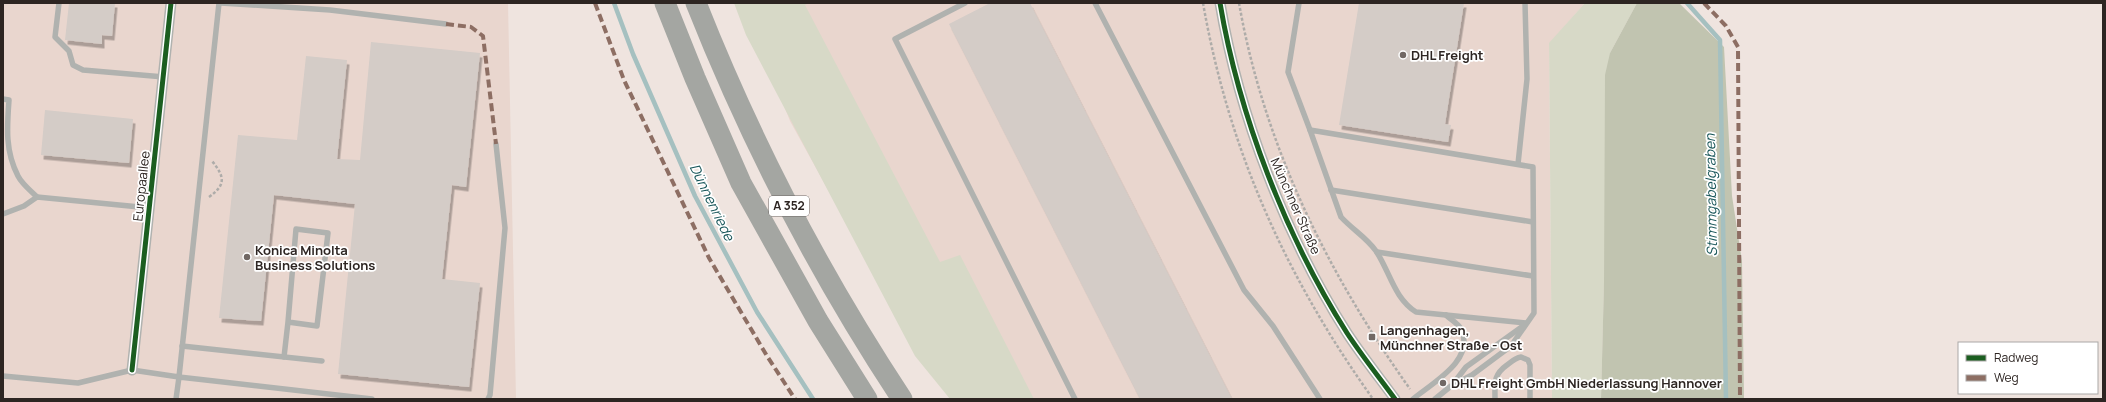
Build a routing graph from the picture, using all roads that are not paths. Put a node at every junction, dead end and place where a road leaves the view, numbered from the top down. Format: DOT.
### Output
graph roads {
  1 [pos="59,3"];
  2 [pos="171,3"];
  3 [pos="220,3"];
  4 [pos="665,3"];
  5 [pos="696,3"];
  6 [pos="965,3"];
  7 [pos="1095,3"];
  8 [pos="1220,3"];
  9 [pos="1300,3"];
  10 [pos="1525,3"];
  11 [pos="446,24"];
  12 [pos="164,77"];
  13 [pos="3,99"];
  14 [pos="1310,130"];
  15 [pos="496,144"];
  16 [pos="1518,164"];
  17 [pos="1331,190"];
  18 [pos="36,197"];
  19 [pos="150,208"];
  20 [pos="3,214"];
  21 [pos="1533,222"];
  22 [pos="1377,252"];
  23 [pos="1533,276"];
  24 [pos="1445,315"];
  25 [pos="288,322"];
  26 [pos="1526,323"];
  27 [pos="182,346"];
  28 [pos="284,357"];
  29 [pos="322,361"];
  30 [pos="132,370"];
  31 [pos="3,376"];
  32 [pos="179,377"];
  33 [pos="1451,386"];
  34 [pos="1414,398"];
  35 [pos="176,399"];
  36 [pos="372,399"];
  37 [pos="488,399"];
  38 [pos="867,399"];
  39 [pos="902,399"];
  40 [pos="1075,399"];
  41 [pos="1320,399"];
  42 [pos="1395,399"];
  43 [pos="1435,399"];
  44 [pos="1495,399"];
  45 [pos="1530,399"];
  1 -- 12 [label="lane"];
  2 -- 12 [label="street, Europaallee"];
  3 -- 11 [label="lane"];
  3 -- 27 [label="lane"];
  4 -- 38 [label="highway, A 352"];
  5 -- 39 [label="highway, A 352"];
  6 -- 40 [label="lane"];
  7 -- 41 [label="lane"];
  8 -- 42 [label="street, Münchner Straße"];
  9 -- 14 [label="lane"];
  10 -- 16 [label="lane"];
  12 -- 19 [label="street, Europaallee"];
  13 -- 18 [label="lane"];
  14 -- 16 [label="lane"];
  14 -- 17 [label="lane"];
  15 -- 37 [label="lane"];
  16 -- 21 [label="lane"];
  17 -- 21 [label="lane"];
  17 -- 22 [label="lane"];
  18 -- 19 [label="lane"];
  18 -- 20 [label="lane"];
  19 -- 30 [label="street, Europaallee"];
  21 -- 23 [label="lane"];
  22 -- 23 [label="lane"];
  22 -- 24 [label="lane"];
  23 -- 26 [label="lane"];
  24 -- 26 [label="lane"];
  24 -- 34 [label="lane"];
  25 -- 25 [label="lane"];
  25 -- 28 [label="lane"];
  26 -- 33 [label="lane"];
  26 -- 33 [label="lane"];
  27 -- 28 [label="lane"];
  27 -- 32 [label="lane"];
  28 -- 29 [label="lane"];
  30 -- 31 [label="lane"];
  30 -- 32 [label="lane"];
  32 -- 35 [label="lane"];
  32 -- 36 [label="lane"];
  33 -- 43 [label="lane"];
  44 -- 45 [label="lane"];
}
